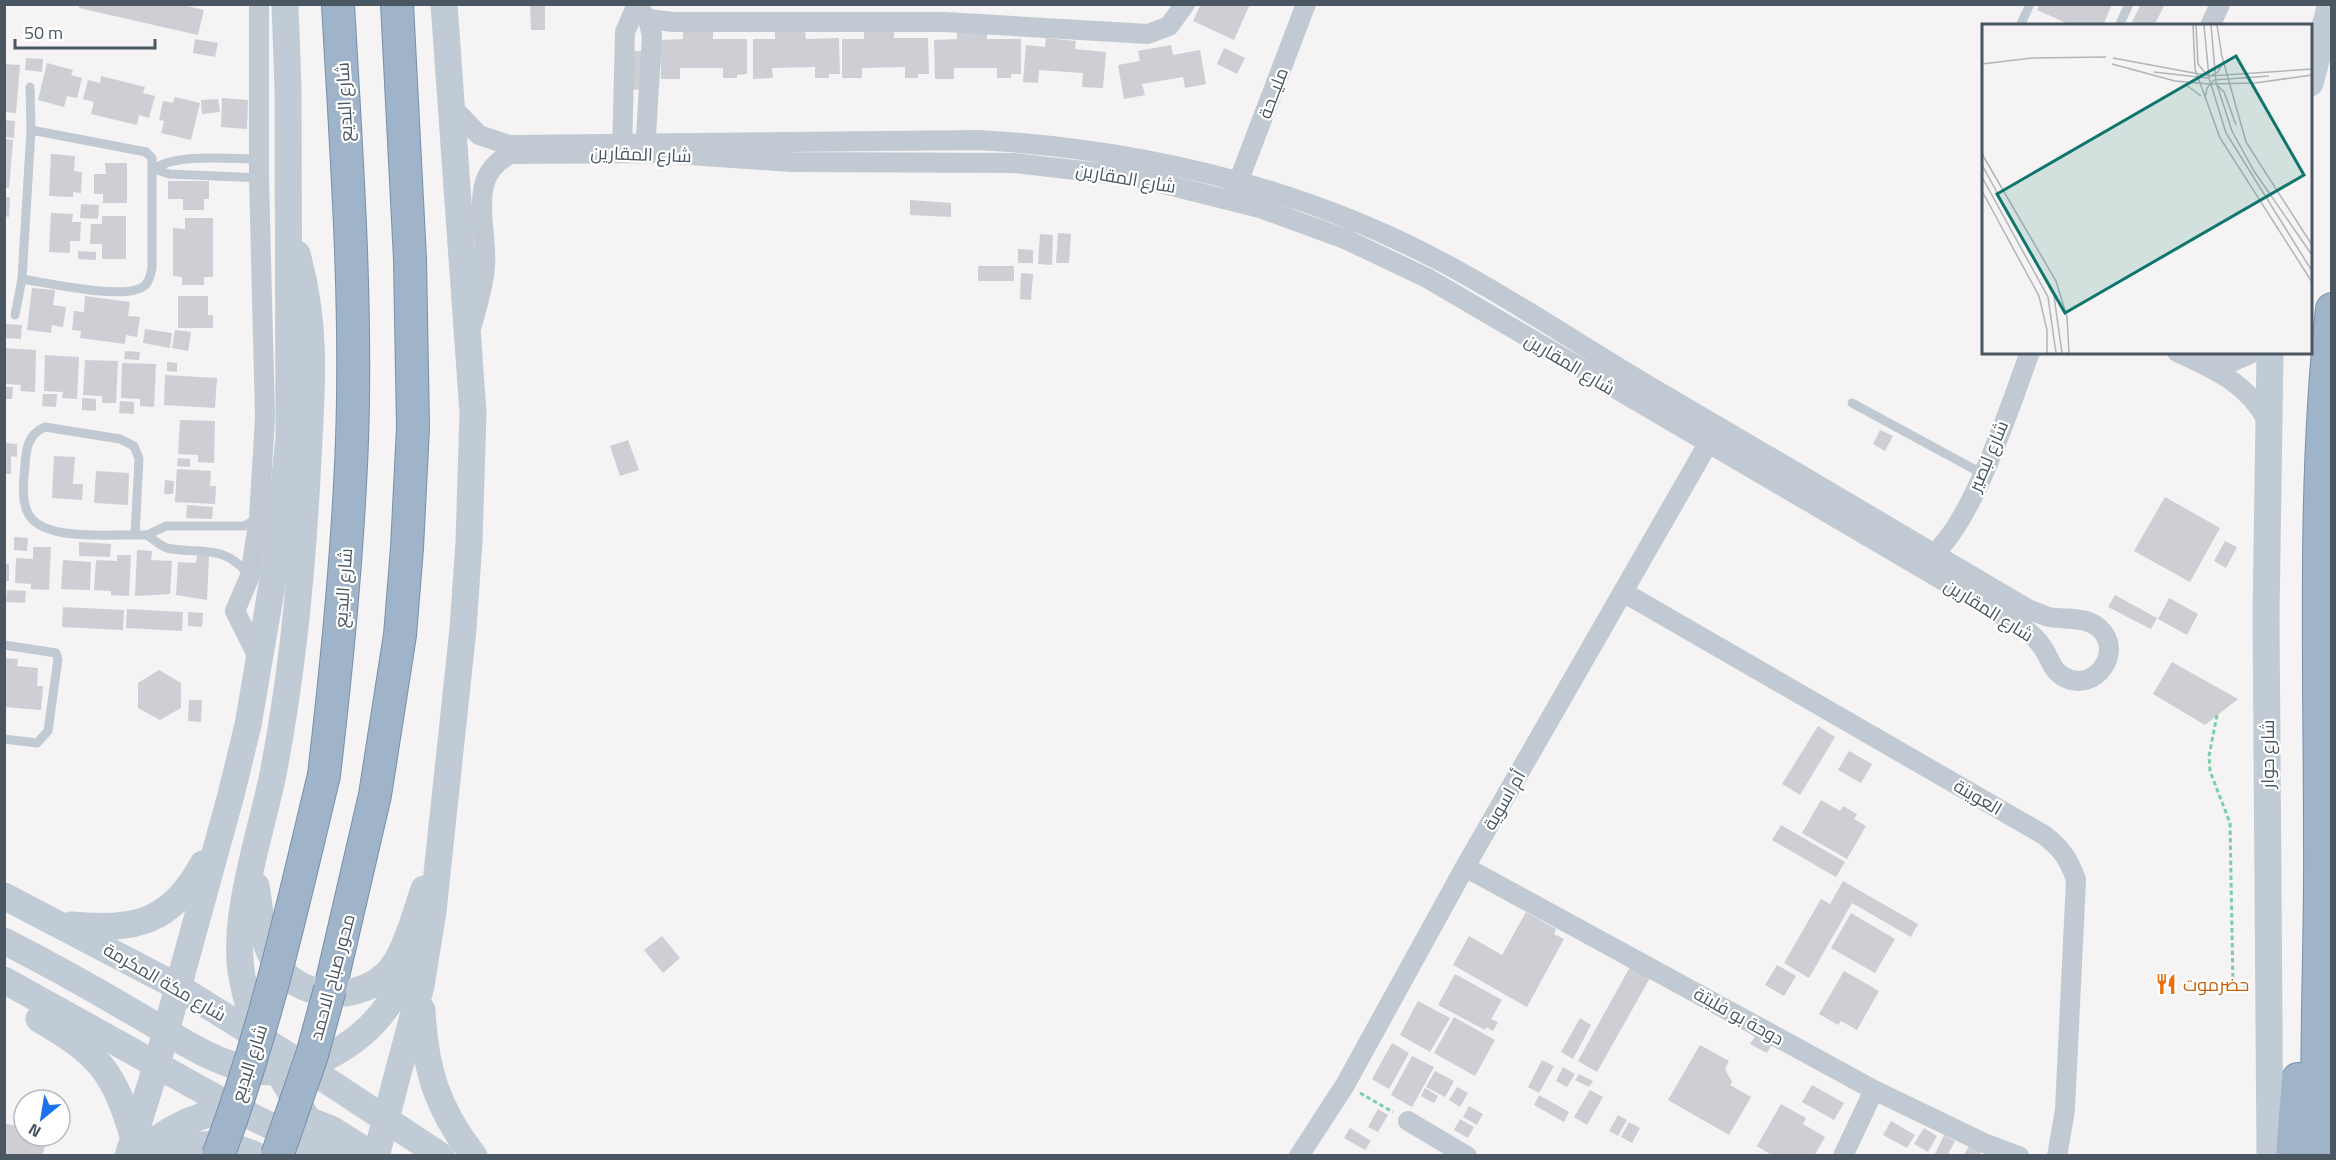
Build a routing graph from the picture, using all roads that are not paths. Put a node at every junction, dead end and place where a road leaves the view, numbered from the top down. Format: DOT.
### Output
graph roads {
  1 [pos="259,4"];
  2 [pos="285,4"];
  3 [pos="338,4"];
  4 [pos="397,4"];
  5 [pos="444,4"];
  6 [pos="1185,4"];
  7 [pos="1306,4"];
  8 [pos="2030,4"];
  9 [pos="2129,4"];
  10 [pos="2220,4"];
  11 [pos="2331,4"];
  12 [pos="641,10"];
  13 [pos="2021,24"];
  14 [pos="2120,24"];
  15 [pos="2211,24"];
  16 [pos="2316,46"];
  17 [pos="2312,70"];
  18 [pos="30,87"];
  19 [pos="449,104"];
  20 [pos="31,130"];
  21 [pos="622,148"];
  22 [pos="645,148"];
  23 [pos="153,169"];
  24 [pos="260,169"];
  25 [pos="1239,181"];
  26 [pos="1231,200"];
  27 [pos="286,215"];
  28 [pos="22,279"];
  29 [pos="2331,309"];
  30 [pos="15,315"];
  31 [pos="466,346"];
  32 [pos="2029,354"];
  33 [pos="2182,354"];
  34 [pos="2250,354"];
  35 [pos="2270,354"];
  36 [pos="2202,363"];
  37 [pos="1852,403"];
  38 [pos="2268,422"];
  39 [pos="1718,426"];
  40 [pos="1708,444"];
  41 [pos="1983,474"];
  42 [pos="259,518"];
  43 [pos="135,535"];
  44 [pos="147,536"];
  45 [pos="1934,553"];
  46 [pos="1911,563"];
  47 [pos="250,576"];
  48 [pos="1623,592"];
  49 [pos="4,645"];
  50 [pos="259,671"];
  51 [pos="4,739"];
  52 [pos="226,814"];
  53 [pos="440,847"];
  54 [pos="253,864"];
  55 [pos="1465,867"];
  56 [pos="4,896"];
  57 [pos="433,911"];
  58 [pos="61,924"];
  59 [pos="4,941"];
  60 [pos="2319,966"];
  61 [pos="4,980"];
  62 [pos="421,986"];
  63 [pos="189,994"];
  64 [pos="4,999"];
  65 [pos="166,1031"];
  66 [pos="264,1041"];
  67 [pos="157,1064"];
  68 [pos="238,1067"];
  69 [pos="292,1069"];
  70 [pos="1874,1090"];
  71 [pos="385,1118"];
  72 [pos="309,1120"];
  73 [pos="1408,1121"];
  74 [pos="261,1125"];
  75 [pos="133,1150"];
  76 [pos="160,1155"];
  77 [pos="218,1155"];
  78 [pos="257,1155"];
  79 [pos="293,1155"];
  80 [pos="313,1155"];
  81 [pos="332,1155"];
  82 [pos="375,1155"];
  83 [pos="441,1155"];
  84 [pos="474,1155"];
  85 [pos="1299,1155"];
  86 [pos="1467,1155"];
  87 [pos="1843,1155"];
  88 [pos="2019,1155"];
  89 [pos="2057,1155"];
  90 [pos="2270,1155"];
  91 [pos="2292,1155"];
  92 [pos="2318,1155"];
  1 -- 24 [label="street"];
  2 -- 27 [label="main road"];
  3 -- 77 [label="highway, شارع البديع, bridge"];
  4 -- 74 [label="highway, محور صباح الاحمد, bridge"];
  5 -- 19 [label="main road"];
  6 -- 12 [label="street"];
  7 -- 25 [label="street, مليــحة"];
  8 -- 13 [label="lane"];
  9 -- 14 [label="lane"];
  10 -- 15 [label="street"];
  11 -- 16 [label="main road"];
  12 -- 21 [label="street"];
  12 -- 22 [label="street"];
  16 -- 17 [label="main road"];
  18 -- 20 [label="lane"];
  19 -- 21 [label="street, شارع المقارين"];
  19 -- 31 [label="main road"];
  20 -- 23 [label="lane"];
  20 -- 28 [label="lane"];
  21 -- 22 [label="street, شارع المقارين"];
  21 -- 31 [label="street, شارع المقارين"];
  22 -- 25 [label="street, شارع المقارين"];
  22 -- 26 [label="street, شارع المقارين"];
  23 -- 24 [label="lane"];
  23 -- 24 [label="lane"];
  23 -- 28 [label="lane"];
  24 -- 42 [label="street"];
  25 -- 26 [label="street, مليــحة"];
  25 -- 39 [label="street, شارع المقارين"];
  26 -- 40 [label="street, شارع المقارين"];
  27 -- 50 [label="main road"];
  27 -- 54 [label="main road"];
  28 -- 30 [label="lane"];
  29 -- 60 [label="highway"];
  31 -- 53 [label="main road"];
  32 -- 41 [label="street, شارع لبصير"];
  33 -- 36 [label="street"];
  34 -- 36 [label="street"];
  35 -- 38 [label="main road, شارع حوار"];
  36 -- 38 [label="street"];
  37 -- 41 [label="lane"];
  38 -- 90 [label="main road, شارع حوار"];
  39 -- 40 [label="street, أم اسوية"];
  39 -- 45 [label="street, شارع المقارين"];
  40 -- 46 [label="street, شارع المقارين"];
  40 -- 48 [label="street, أم اسوية"];
  41 -- 45 [label="street, شارع لبصير"];
  42 -- 44 [label="lane"];
  42 -- 47 [label="street"];
  43 -- 43 [label="lane"];
  43 -- 44 [label="lane"];
  44 -- 47 [label="lane"];
  45 -- 46 [label="street"];
  45 -- 46 [label="street, شارع المقارين"];
  47 -- 50 [label="street"];
  48 -- 55 [label="street, أم اسوية"];
  48 -- 89 [label="street, العوينة"];
  49 -- 51 [label="lane"];
  50 -- 52 [label="main road"];
  52 -- 58 [label="main road"];
  52 -- 63 [label="main road"];
  53 -- 54 [label="main road"];
  53 -- 57 [label="main road"];
  54 -- 66 [label="main road"];
  55 -- 70 [label="street, دوحة بو فليتة"];
  55 -- 85 [label="street, أم اسوية"];
  56 -- 58 [label="main road, شارع مكة المكرمة"];
  57 -- 62 [label="main road"];
  57 -- 69 [label="main road"];
  58 -- 63 [label="main road, شارع مكة المكرمة"];
  59 -- 65 [label="main road"];
  60 -- 91 [label="highway"];
  60 -- 92 [label="highway"];
  61 -- 67 [label="main road"];
  62 -- 71 [label="main road"];
  62 -- 84 [label="main road"];
  63 -- 65 [label="main road"];
  63 -- 66 [label="main road, شارع مكة المكرمة"];
  63 -- 68 [label="main road"];
  64 -- 75 [label="main road"];
  65 -- 67 [label="main road"];
  65 -- 68 [label="main road"];
  66 -- 69 [label="main road, شارع مكة المكرمة"];
  67 -- 74 [label="main road"];
  67 -- 75 [label="main road"];
  68 -- 69 [label="main road"];
  68 -- 74 [label="main road"];
  69 -- 71 [label="main road, شارع مكة المكرمة"];
  69 -- 72 [label="main road"];
  70 -- 87 [label="street"];
  70 -- 88 [label="street, دوحة بو فليتة"];
  71 -- 82 [label="main road"];
  71 -- 83 [label="main road, شارع مكة المكرمة"];
  72 -- 74 [label="main road"];
  72 -- 81 [label="main road"];
  72 -- 82 [label="main road"];
  73 -- 86 [label="street"];
  74 -- 75 [label="main road"];
  74 -- 79 [label="main road"];
  74 -- 80 [label="main road"];
  76 -- 78 [label="main road"];
}
